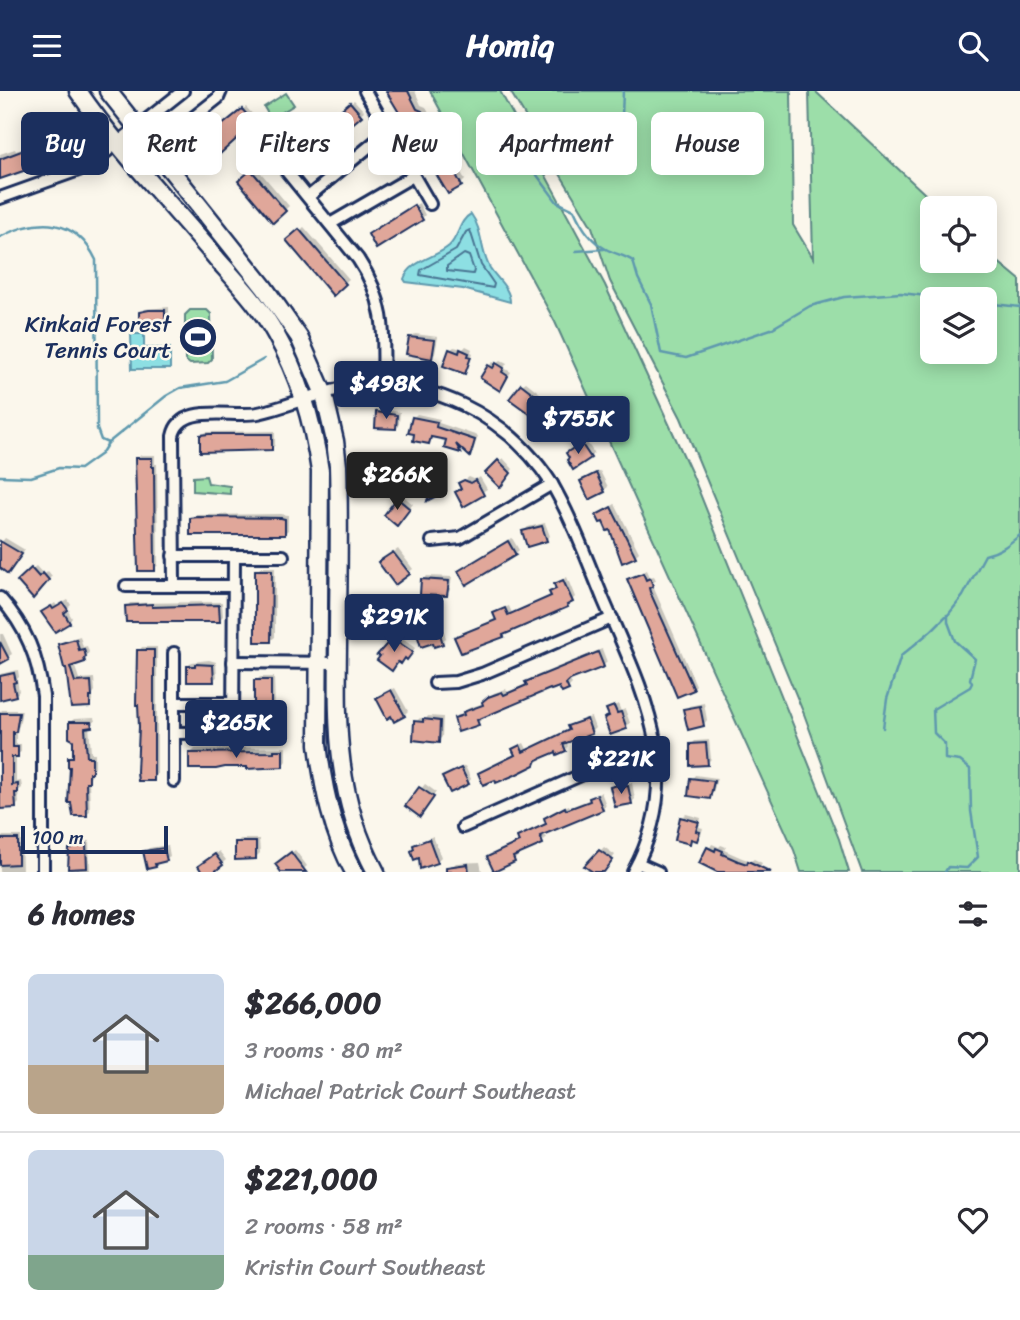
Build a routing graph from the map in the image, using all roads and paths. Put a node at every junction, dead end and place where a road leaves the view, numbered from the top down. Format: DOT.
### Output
graph roads {
  1 [pos="78,91"];
  2 [pos="108,91"];
  3 [pos="221,91"];
  4 [pos="365,91"];
  5 [pos="175,93"];
  6 [pos="126,112"];
  7 [pos="155,112"];
  8 [pos="200,112"];
  9 [pos="377,112"];
  10 [pos="123,141"];
  11 [pos="119,144"];
  12 [pos="368,148"];
  13 [pos="176,175"];
  14 [pos="290,175"];
  15 [pos="413,176"];
  16 [pos="308,197"];
  17 [pos="0,198"];
  18 [pos="430,204"];
  19 [pos="330,224"];
  20 [pos="383,385"];
  21 [pos="324,394"];
  22 [pos="304,400"];
  23 [pos="552,484"];
  24 [pos="432,541"];
  25 [pos="234,556"];
  26 [pos="283,556"];
  27 [pos="173,557"];
  28 [pos="126,586"];
  29 [pos="174,586"];
  30 [pos="234,586"];
  31 [pos="0,598"];
  32 [pos="612,618"];
  33 [pos="174,653"];
  34 [pos="233,662"];
  35 [pos="319,662"];
  36 [pos="337,663"];
  37 [pos="435,683"];
  38 [pos="174,703"];
  39 [pos="233,703"];
  40 [pos="233,732"];
  41 [pos="281,732"];
  42 [pos="174,733"];
  43 [pos="658,760"];
  44 [pos="174,781"];
  45 [pos="463,827"];
  46 [pos="636,868"];
  47 [pos="43,872"];
  48 [pos="354,872"];
  49 [pos="376,872"];
  50 [pos="658,872"];
  1 -- 11 [label="street"];
  2 -- 6 [label="street"];
  3 -- 8 [label="street"];
  4 -- 9 [label="street"];
  5 -- 7 [label="street"];
  10 -- 11 [label="street"];
  11 -- 17 [label="street"];
  11 -- 22 [label="street"];
  12 -- 16 [label="street"];
  13 -- 21 [label="street"];
  14 -- 16 [label="street"];
  15 -- 18 [label="street"];
  15 -- 19 [label="street"];
  16 -- 19 [label="street"];
  19 -- 20 [label="street"];
  20 -- 21 [label="street"];
  20 -- 23 [label="street"];
  21 -- 22 [label="street"];
  21 -- 36 [label="street"];
  22 -- 27 [label="street"];
  22 -- 35 [label="street"];
  23 -- 24 [label="street"];
  23 -- 32 [label="street"];
  25 -- 26 [label="street"];
  25 -- 27 [label="street"];
  25 -- 30 [label="street"];
  27 -- 29 [label="street"];
  28 -- 29 [label="street"];
  29 -- 30 [label="street"];
  30 -- 34 [label="street"];
  31 -- 47 [label="street"];
  32 -- 37 [label="street"];
  32 -- 43 [label="street"];
  33 -- 38 [label="street"];
  34 -- 35 [label="street"];
  34 -- 39 [label="street"];
  35 -- 36 [label="street"];
  35 -- 48 [label="street"];
  36 -- 49 [label="street"];
  38 -- 39 [label="street"];
  38 -- 42 [label="street"];
  39 -- 40 [label="street"];
  40 -- 41 [label="street"];
  40 -- 42 [label="street"];
  42 -- 44 [label="street"];
  43 -- 45 [label="street"];
  43 -- 46 [label="street"];
  46 -- 50 [label="street"];
}
